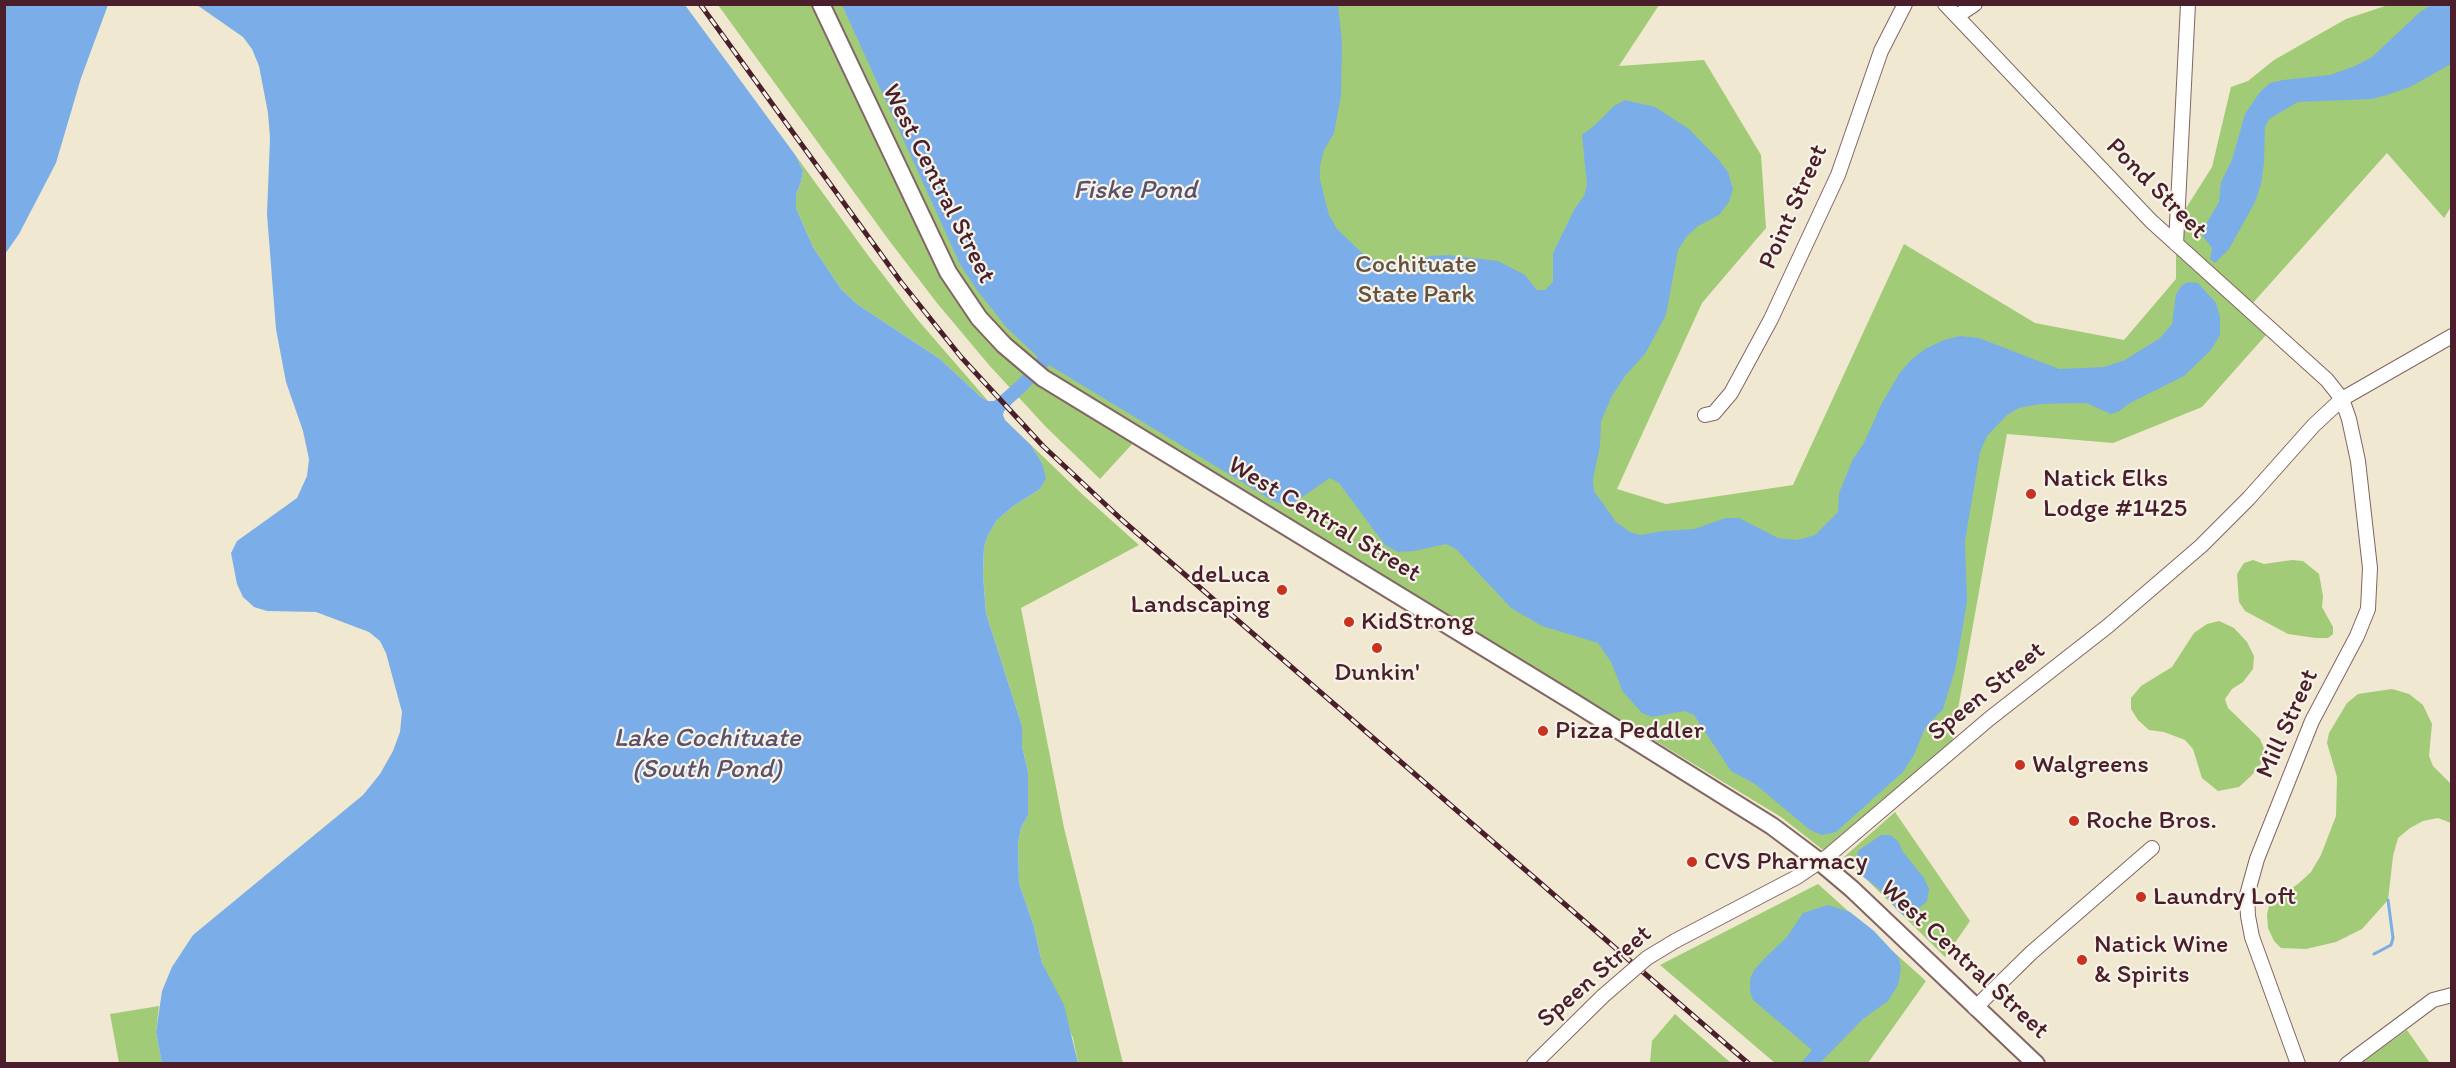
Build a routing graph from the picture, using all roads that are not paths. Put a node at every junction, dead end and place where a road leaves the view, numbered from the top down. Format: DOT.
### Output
graph roads {
  1 [pos="821,4"];
  2 [pos="1905,4"];
  3 [pos="1945,4"];
  4 [pos="1975,4"];
  5 [pos="2188,4"];
  6 [pos="1957,16"];
  7 [pos="2176,244"];
  8 [pos="2451,336"];
  9 [pos="2342,399"];
  10 [pos="1705,415"];
  11 [pos="2152,848"];
  12 [pos="1820,862"];
  13 [pos="2451,995"];
  14 [pos="1975,1008"];
  15 [pos="1534,1064"];
  16 [pos="2036,1064"];
  17 [pos="2298,1064"];
  18 [pos="2347,1064"];
  1 -- 12 [label="main road, West Central Street"];
  2 -- 10 [label="street, Point Street"];
  3 -- 6 [label="street, Pond Street"];
  4 -- 6 [label="street"];
  5 -- 7 [label="street"];
  6 -- 7 [label="street, Pond Street"];
  7 -- 9 [label="street, Pond Street"];
  8 -- 9 [label="street, Speen Street"];
  9 -- 12 [label="street, Speen Street"];
  9 -- 17 [label="street, Mill Street"];
  11 -- 14 [label="street"];
  12 -- 14 [label="main road, West Central Street"];
  12 -- 15 [label="street, Speen Street, bridge"];
  13 -- 18 [label="street"];
  14 -- 16 [label="main road, West Central Street"];
}
